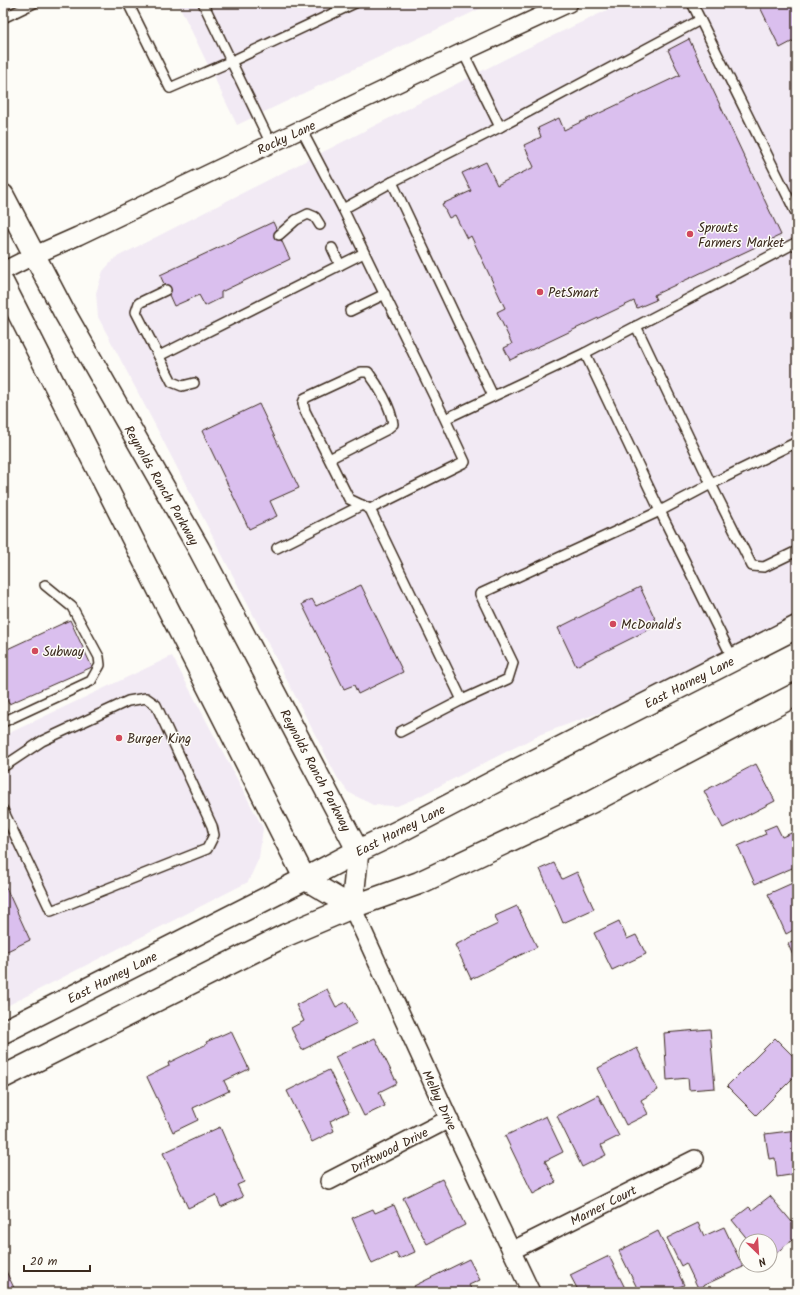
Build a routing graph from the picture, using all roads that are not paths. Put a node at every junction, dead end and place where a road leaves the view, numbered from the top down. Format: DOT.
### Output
graph roads {
  1 [pos="34,3"];
  2 [pos="128,3"];
  3 [pos="203,3"];
  4 [pos="355,3"];
  5 [pos="569,3"];
  6 [pos="692,3"];
  7 [pos="3,18"];
  8 [pos="700,20"];
  9 [pos="463,52"];
  10 [pos="232,62"];
  11 [pos="500,127"];
  12 [pos="301,129"];
  13 [pos="271,144"];
  14 [pos="392,182"];
  15 [pos="3,195"];
  16 [pos="343,210"];
  17 [pos="797,215"];
  18 [pos="320,225"];
  19 [pos="279,235"];
  20 [pos="797,242"];
  21 [pos="332,248"];
  22 [pos="364,253"];
  23 [pos="35,255"];
  24 [pos="340,265"];
  25 [pos="3,271"];
  26 [pos="3,283"];
  27 [pos="166,290"];
  28 [pos="384,294"];
  29 [pos="350,311"];
  30 [pos="636,326"];
  31 [pos="585,353"];
  32 [pos="159,356"];
  33 [pos="194,383"];
  34 [pos="493,396"];
  35 [pos="445,420"];
  36 [pos="797,442"];
  37 [pos="329,459"];
  38 [pos="711,484"];
  39 [pos="366,507"];
  40 [pos="660,511"];
  41 [pos="277,548"];
  42 [pos="797,551"];
  43 [pos="45,585"];
  44 [pos="797,627"];
  45 [pos="733,660"];
  46 [pos="797,694"];
  47 [pos="462,700"];
  48 [pos="3,722"];
  49 [pos="400,732"];
  50 [pos="3,767"];
  51 [pos="3,810"];
  52 [pos="358,851"];
  53 [pos="305,879"];
  54 [pos="352,907"];
  55 [pos="3,1032"];
  56 [pos="3,1076"];
  57 [pos="449,1119"];
  58 [pos="695,1159"];
  59 [pos="329,1181"];
  60 [pos="511,1251"];
  61 [pos="531,1292"];
  1 -- 7 [label="lane"];
  2 -- 10 [label="lane"];
  3 -- 10 [label="lane"];
  4 -- 10 [label="lane"];
  5 -- 9 [label="street, Rocky Lane"];
  6 -- 8 [label="lane"];
  8 -- 11 [label="lane"];
  8 -- 17 [label="lane"];
  9 -- 11 [label="lane"];
  9 -- 12 [label="street, Rocky Lane"];
  10 -- 13 [label="lane"];
  11 -- 14 [label="lane"];
  12 -- 13 [label="street, Rocky Lane"];
  12 -- 16 [label="lane"];
  13 -- 23 [label="street, Rocky Lane"];
  14 -- 16 [label="lane"];
  14 -- 34 [label="lane"];
  15 -- 23 [label="street, Reynolds Ranch Parkway"];
  16 -- 22 [label="lane"];
  18 -- 19 [label="lane"];
  20 -- 30 [label="lane"];
  21 -- 24 [label="lane"];
  22 -- 24 [label="lane"];
  22 -- 28 [label="lane"];
  23 -- 25 [label="street, Rocky Lane"];
  23 -- 52 [label="street, Reynolds Ranch Parkway"];
  24 -- 32 [label="lane"];
  26 -- 53 [label="street"];
  27 -- 32 [label="lane"];
  28 -- 29 [label="lane"];
  28 -- 35 [label="lane"];
  30 -- 31 [label="lane"];
  30 -- 38 [label="lane"];
  31 -- 34 [label="lane"];
  31 -- 40 [label="lane"];
  32 -- 33 [label="lane"];
  34 -- 35 [label="lane"];
  35 -- 39 [label="lane"];
  36 -- 38 [label="lane"];
  37 -- 37 [label="lane"];
  37 -- 39 [label="lane"];
  38 -- 40 [label="lane"];
  38 -- 42 [label="lane"];
  39 -- 41 [label="lane"];
  39 -- 47 [label="lane"];
  40 -- 45 [label="lane"];
  40 -- 47 [label="lane"];
  43 -- 48 [label="lane"];
  44 -- 45 [label="main road, East Harney Lane"];
  45 -- 52 [label="main road, East Harney Lane"];
  46 -- 54 [label="main road"];
  47 -- 49 [label="lane"];
  50 -- 51 [label="lane"];
  52 -- 53 [label="main road, East Harney Lane"];
  52 -- 54 [label="street"];
  53 -- 54 [label="street"];
  53 -- 55 [label="main road, East Harney Lane"];
  54 -- 56 [label="main road"];
  54 -- 57 [label="street, Melby Drive"];
  57 -- 59 [label="street, Driftwood Drive"];
  57 -- 60 [label="street, Melby Drive"];
  58 -- 60 [label="street, Marner Court"];
  60 -- 61 [label="street, Melby Drive"];
}
